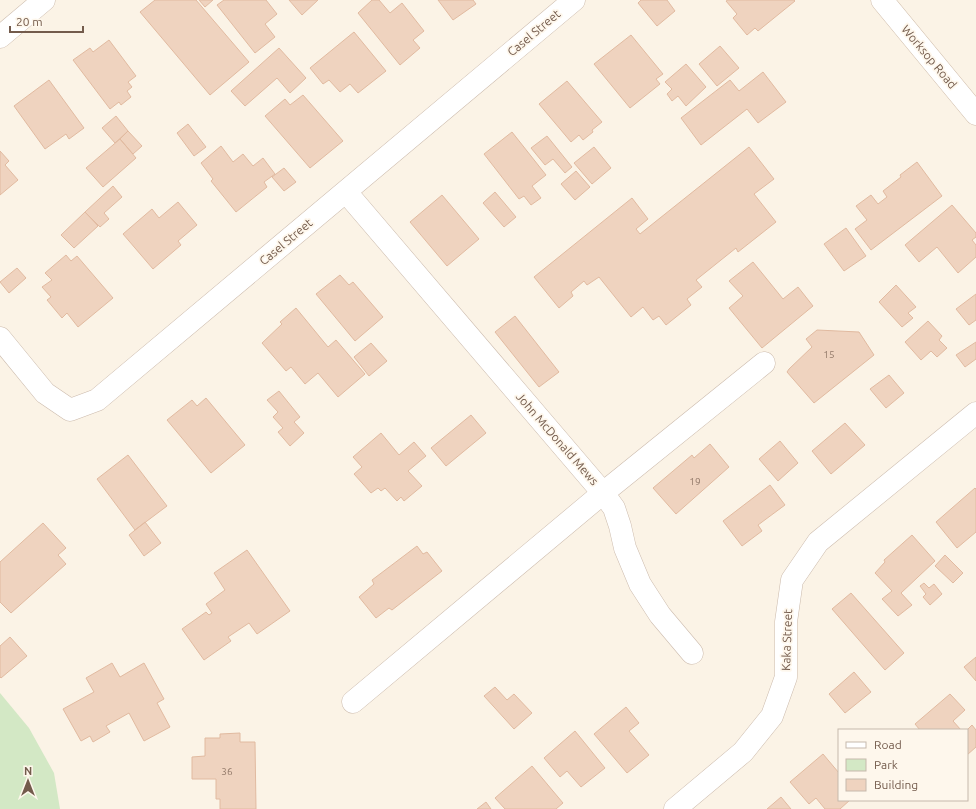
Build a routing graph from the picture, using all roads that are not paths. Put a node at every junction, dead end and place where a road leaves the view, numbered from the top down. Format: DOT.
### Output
graph roads {
  1 [pos="44,0"];
  2 [pos="574,0"];
  3 [pos="882,0"];
  4 [pos="0,37"];
  5 [pos="976,114"];
  6 [pos="346,192"];
  7 [pos="0,338"];
  8 [pos="764,363"];
  9 [pos="976,413"];
  10 [pos="603,493"];
  11 [pos="692,653"];
  12 [pos="353,702"];
  13 [pos="675,809"];
  1 -- 4 [label="street"];
  2 -- 6 [label="street, Casel Street"];
  3 -- 5 [label="street, Worksop Road"];
  6 -- 7 [label="street, Casel Street"];
  6 -- 10 [label="street, John McDonald Mews"];
  8 -- 10 [label="street"];
  9 -- 13 [label="street, Kaka Street"];
  10 -- 11 [label="street"];
  10 -- 12 [label="street, John McDonald Mews"];
}
